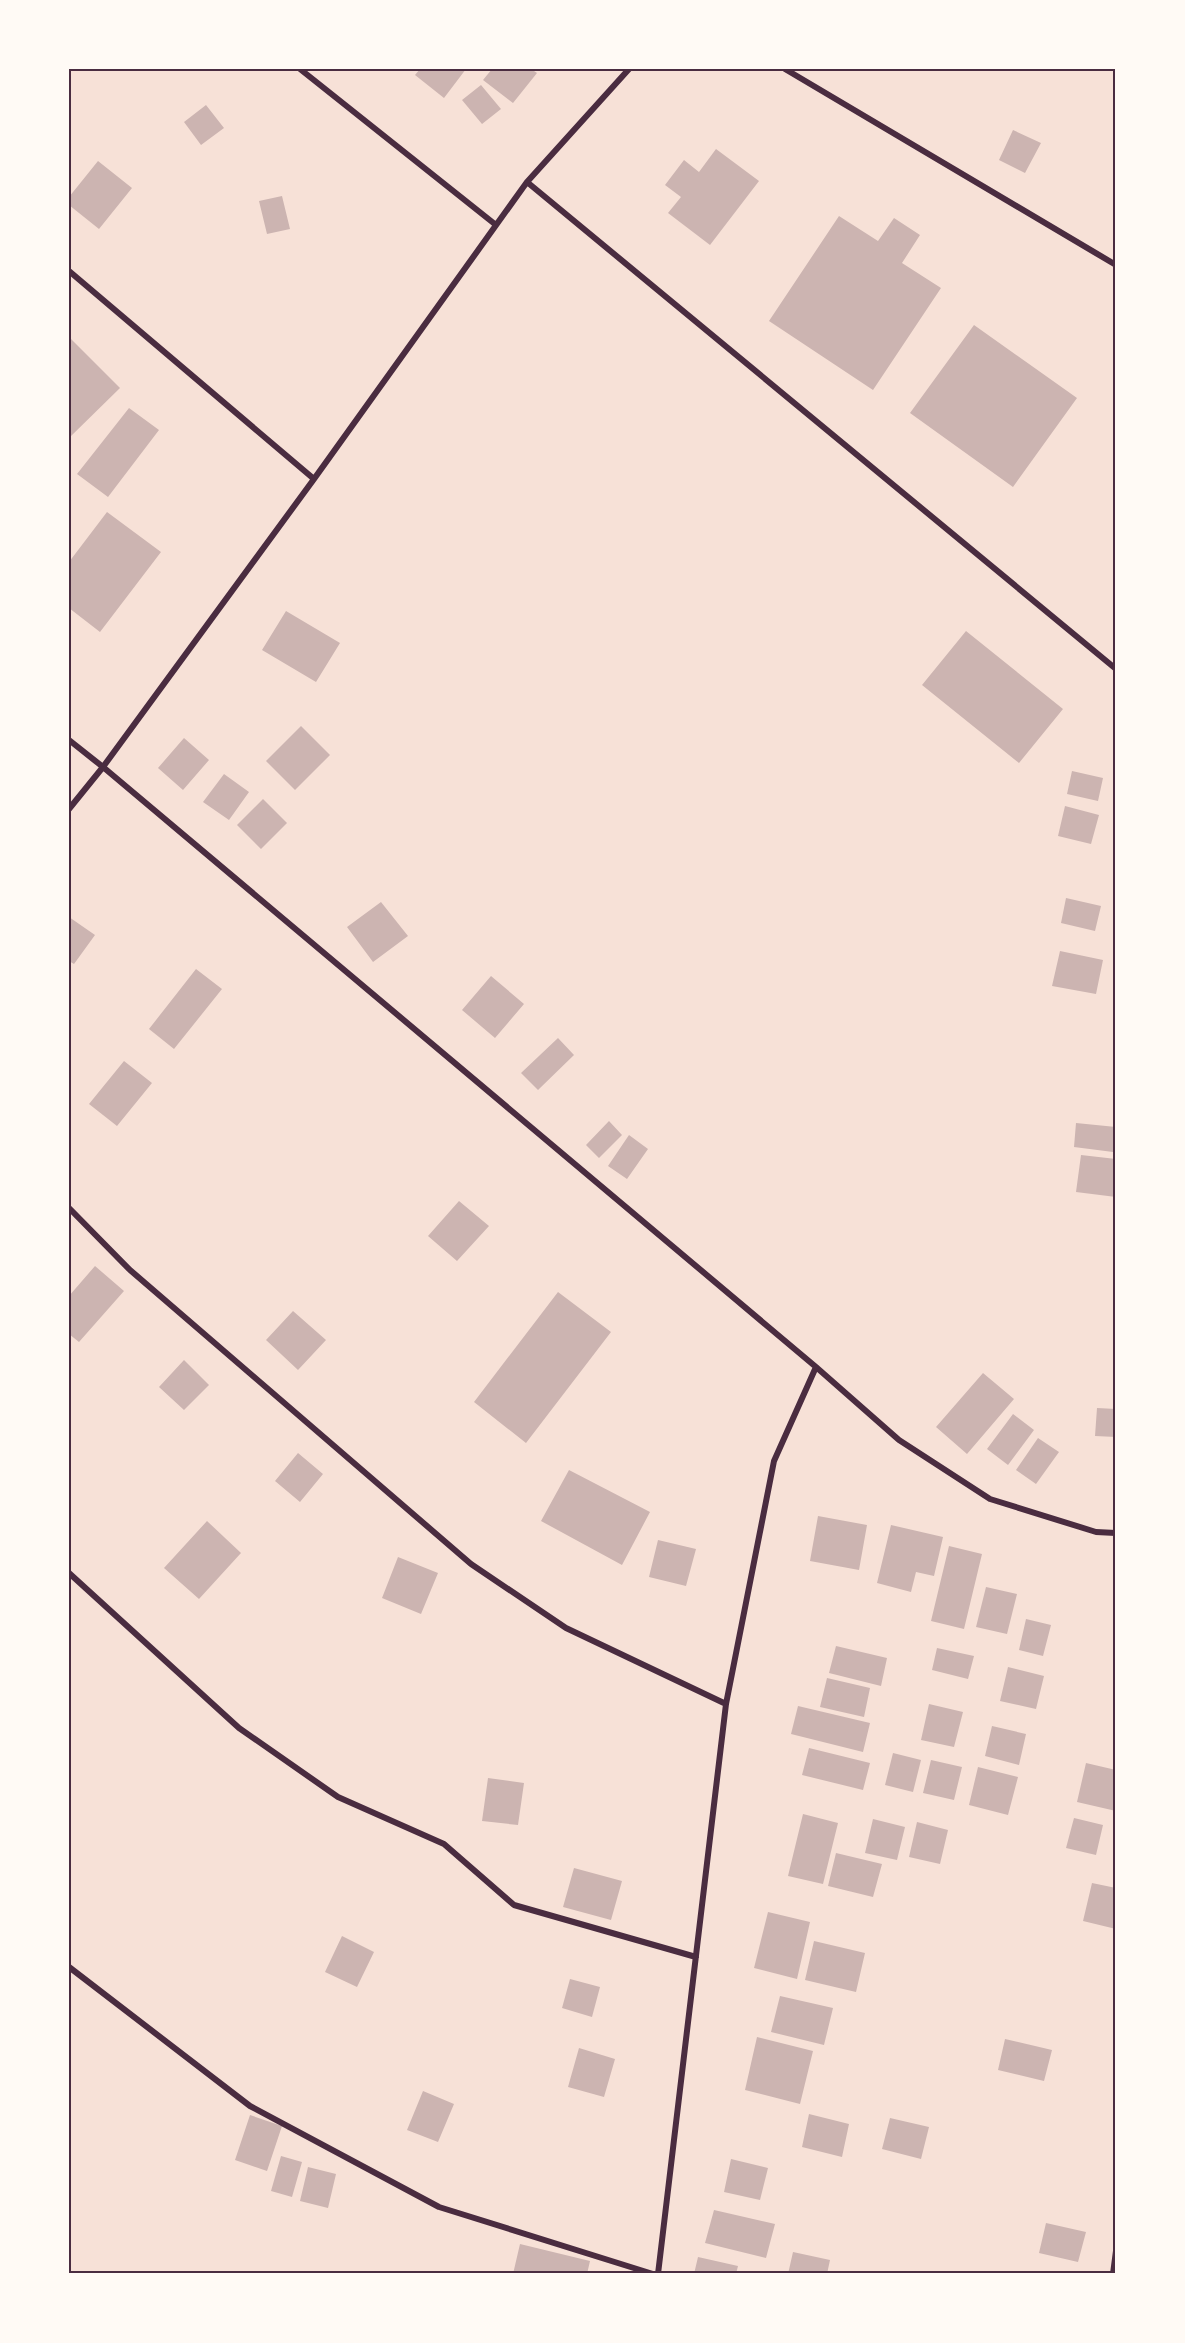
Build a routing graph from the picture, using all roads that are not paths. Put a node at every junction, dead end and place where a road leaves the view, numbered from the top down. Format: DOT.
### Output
graph roads {
  1 [pos="300,69"];
  2 [pos="629,69"];
  3 [pos="785,69"];
  4 [pos="527,182"];
  5 [pos="496,225"];
  6 [pos="1116,265"];
  7 [pos="69,271"];
  8 [pos="314,479"];
  9 [pos="1116,669"];
  10 [pos="69,740"];
  11 [pos="103,767"];
  12 [pos="69,809"];
  13 [pos="69,1208"];
  14 [pos="816,1367"];
  15 [pos="1116,1533"];
  16 [pos="69,1573"];
  17 [pos="726,1704"];
  18 [pos="696,1957"];
  19 [pos="69,1966"];
  20 [pos="1116,2251"];
  21 [pos="653,2274"];
  22 [pos="658,2274"];
  23 [pos="1113,2274"];
  1 -- 5 [label="street"];
  2 -- 4 [label="street"];
  3 -- 6 [label="street"];
  4 -- 5 [label="street"];
  4 -- 9 [label="street"];
  5 -- 8 [label="street"];
  7 -- 8 [label="street"];
  8 -- 11 [label="street"];
  10 -- 11 [label="street"];
  11 -- 12 [label="street"];
  11 -- 14 [label="street"];
  13 -- 17 [label="street"];
  14 -- 15 [label="street"];
  14 -- 17 [label="street"];
  16 -- 18 [label="street"];
  17 -- 18 [label="street"];
  18 -- 22 [label="street"];
  19 -- 21 [label="street"];
  20 -- 23 [label="street"];
}
